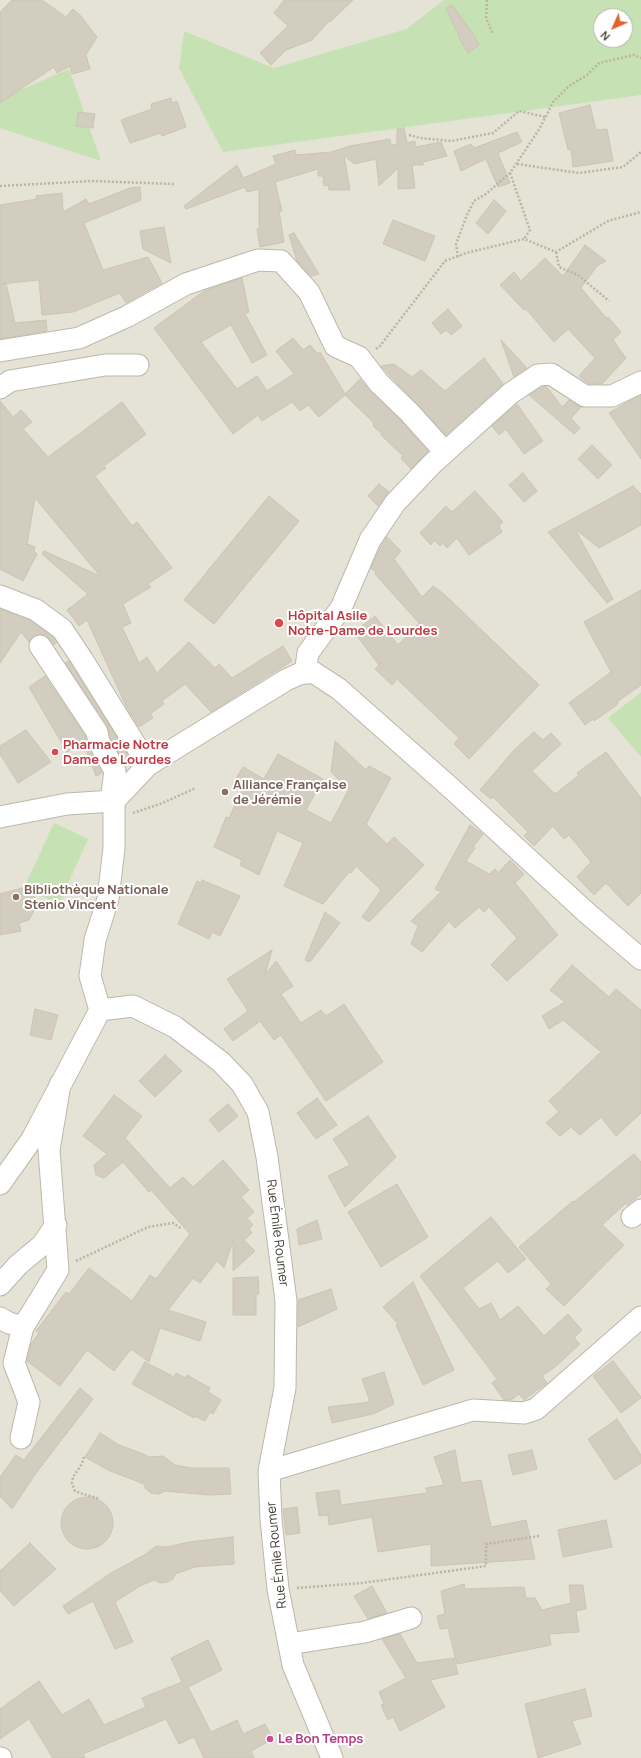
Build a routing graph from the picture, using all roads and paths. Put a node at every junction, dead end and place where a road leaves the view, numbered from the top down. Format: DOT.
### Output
graph roads {
  1 [pos="487,0"];
  2 [pos="493,34"];
  3 [pos="641,58"];
  4 [pos="545,117"];
  5 [pos="409,135"];
  6 [pos="641,152"];
  7 [pos="516,164"];
  8 [pos="510,172"];
  9 [pos="174,184"];
  10 [pos="0,186"];
  11 [pos="641,212"];
  12 [pos="524,239"];
  13 [pos="556,252"];
  14 [pos="458,257"];
  15 [pos="609,301"];
  16 [pos="0,350"];
  17 [pos="359,357"];
  18 [pos="138,365"];
  19 [pos="641,382"];
  20 [pos="0,388"];
  21 [pos="445,452"];
  22 [pos="0,596"];
  23 [pos="40,646"];
  24 [pos="305,673"];
  25 [pos="148,765"];
  26 [pos="196,788"];
  27 [pos="113,806"];
  28 [pos="0,817"];
  29 [pos="641,959"];
  30 [pos="100,1010"];
  31 [pos="60,1084"];
  32 [pos="0,1184"];
  33 [pos="56,1225"];
  34 [pos="182,1229"];
  35 [pos="58,1270"];
  36 [pos="0,1285"];
  37 [pos="641,1317"];
  38 [pos="0,1318"];
  39 [pos="23,1327"];
  40 [pos="21,1438"];
  41 [pos="84,1456"];
  42 [pos="269,1472"];
  43 [pos="100,1499"];
  44 [pos="539,1536"];
  45 [pos="278,1589"];
  46 [pos="411,1618"];
  47 [pos="289,1644"];
  48 [pos="332,1758"];
  1 -- 2 [label="path"];
  3 -- 4 [label="path"];
  4 -- 5 [label="path"];
  4 -- 7 [label="path"];
  6 -- 7 [label="path"];
  7 -- 8 [label="path"];
  8 -- 12 [label="path"];
  8 -- 14 [label="path"];
  9 -- 10 [label="path"];
  11 -- 13 [label="path"];
  12 -- 13 [label="path"];
  12 -- 14 [label="path"];
  13 -- 15 [label="path"];
  14 -- 17 [label="path"];
  16 -- 17 [label="street"];
  17 -- 21 [label="street"];
  18 -- 20 [label="street"];
  19 -- 21 [label="street"];
  21 -- 24 [label="street"];
  22 -- 25 [label="street"];
  23 -- 27 [label="street"];
  24 -- 25 [label="street"];
  24 -- 29 [label="street"];
  25 -- 27 [label="street"];
  26 -- 27 [label="path"];
  27 -- 28 [label="street"];
  27 -- 30 [label="street"];
  30 -- 31 [label="street"];
  30 -- 42 [label="street, Rue Émile Roumer"];
  31 -- 32 [label="street"];
  31 -- 33 [label="street"];
  33 -- 35 [label="street"];
  33 -- 36 [label="street"];
  34 -- 35 [label="path"];
  35 -- 39 [label="street"];
  37 -- 42 [label="street"];
  38 -- 39 [label="street"];
  39 -- 40 [label="street"];
  41 -- 43 [label="path"];
  42 -- 45 [label="street, Rue Émile Roumer"];
  44 -- 45 [label="path"];
  45 -- 47 [label="street, Rue Émile Roumer"];
  46 -- 47 [label="street"];
  47 -- 48 [label="street, Rue Émile Roumer"];
}
